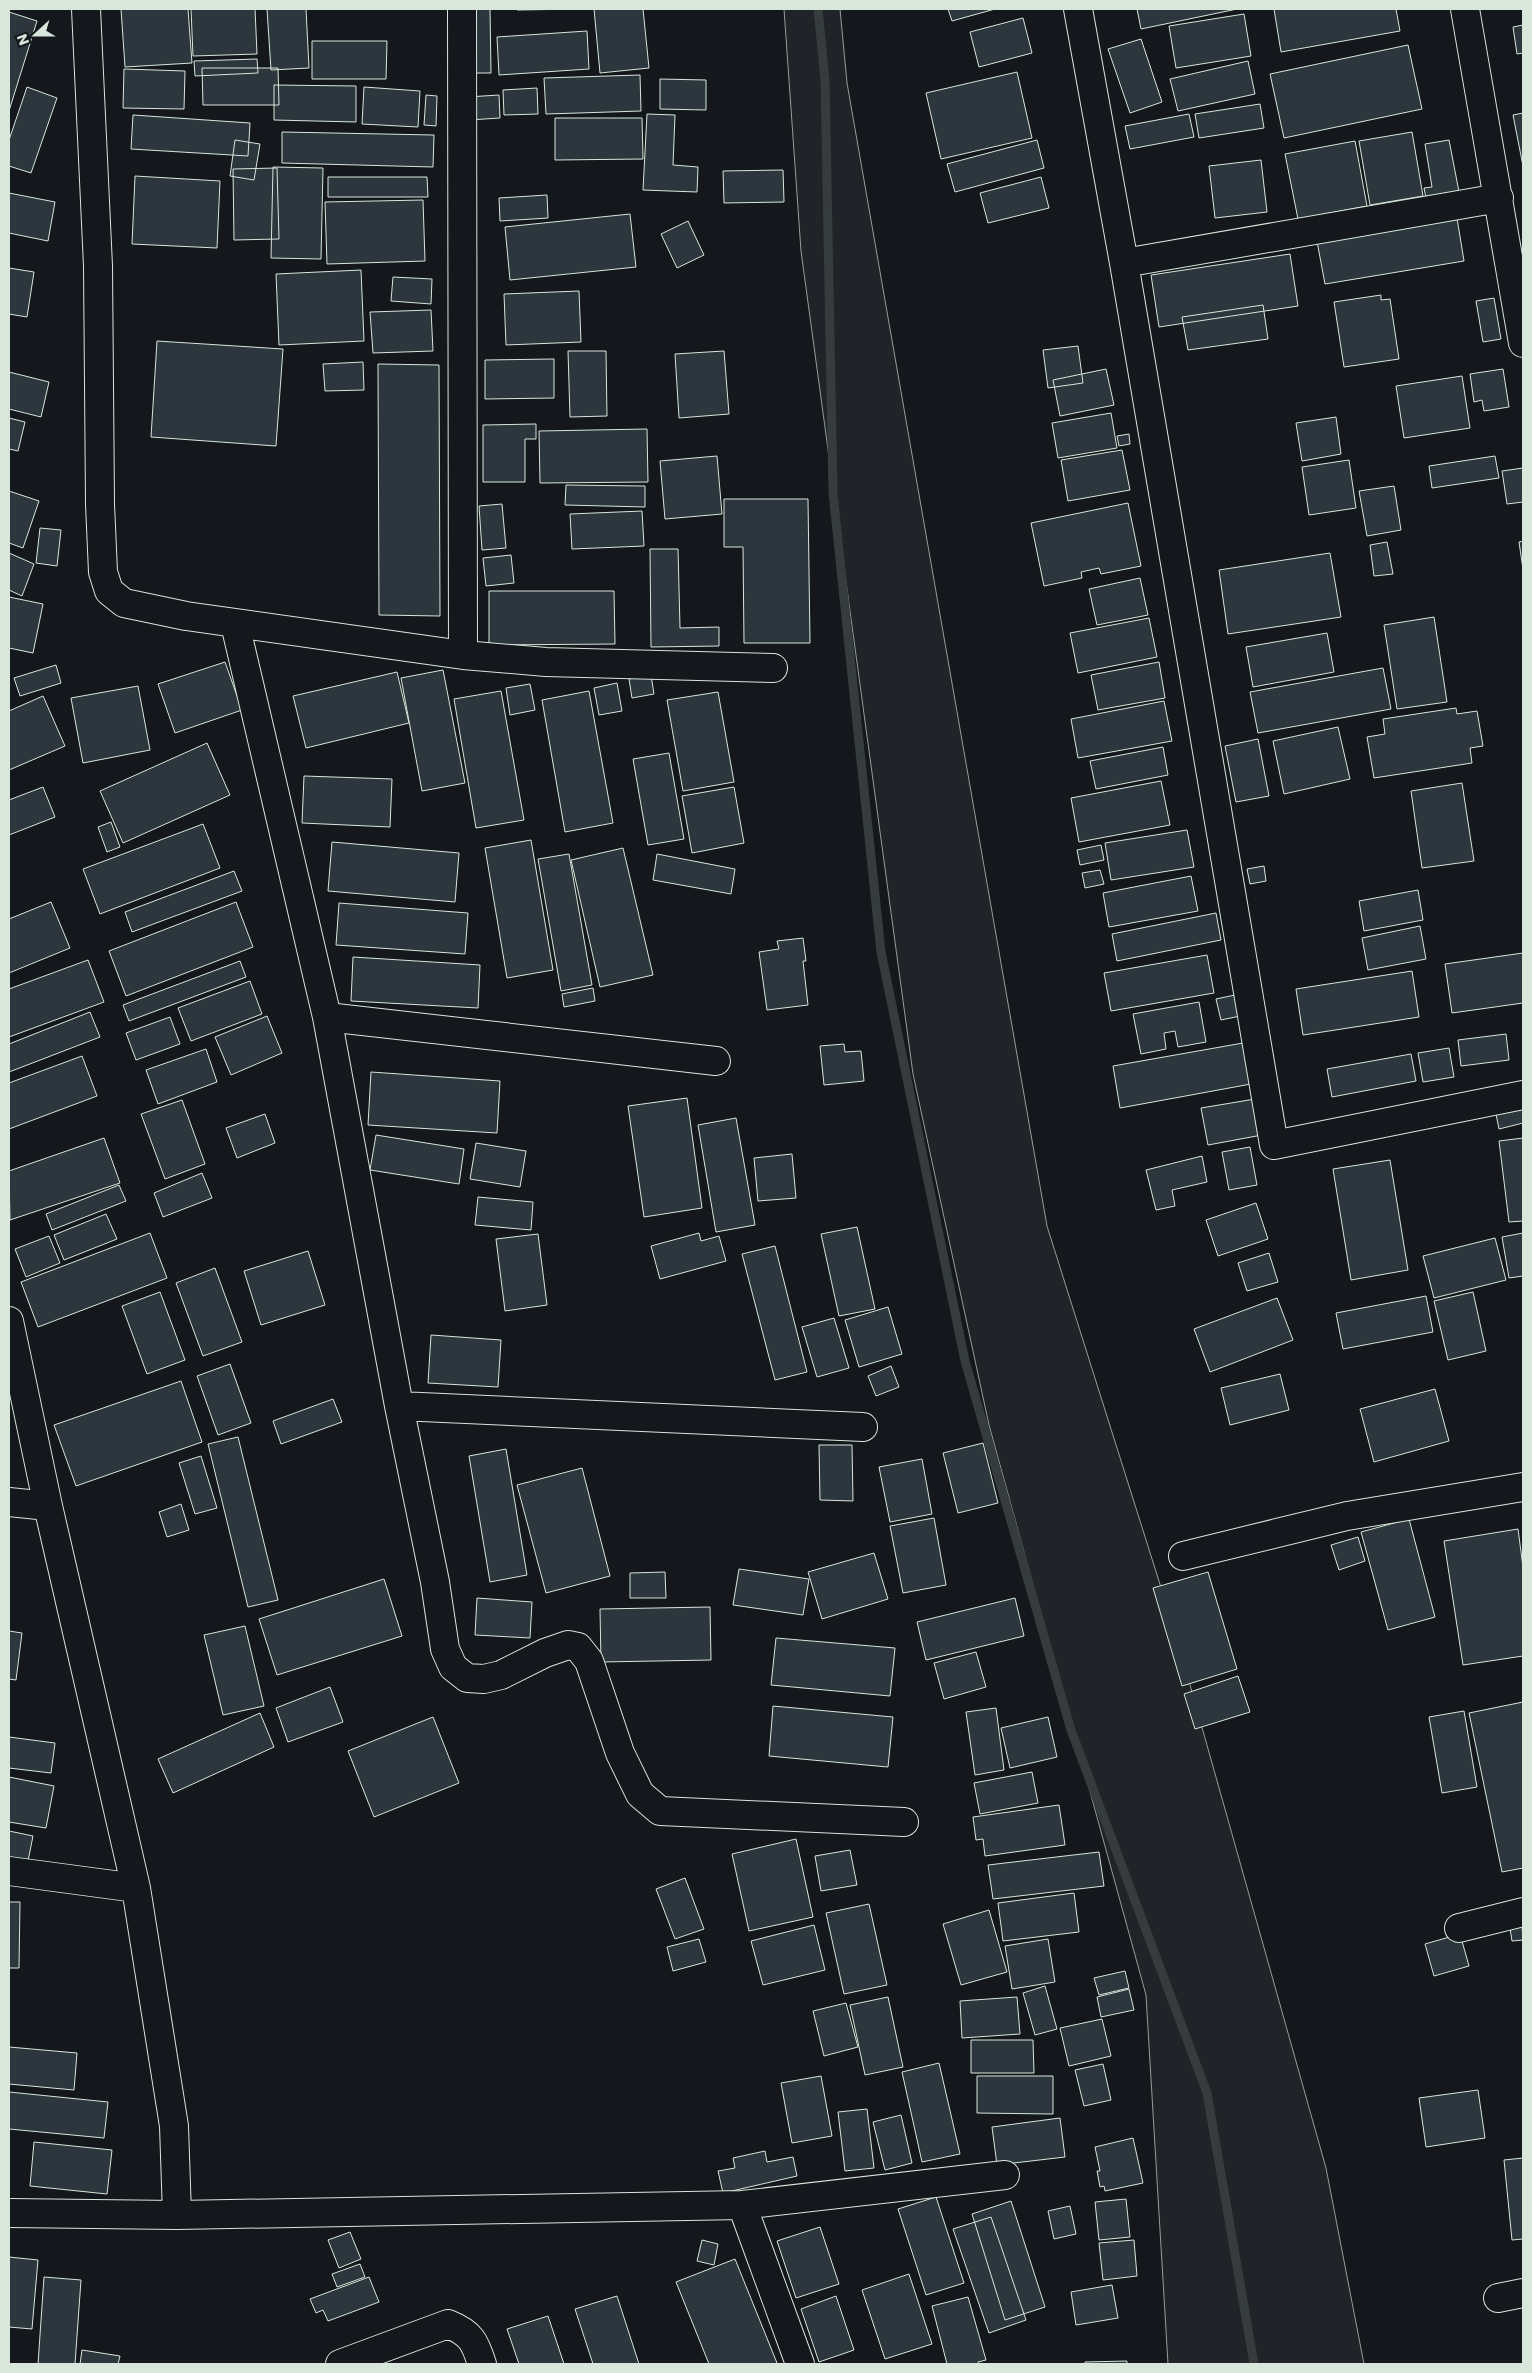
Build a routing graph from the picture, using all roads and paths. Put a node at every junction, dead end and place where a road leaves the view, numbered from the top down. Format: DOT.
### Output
graph roads {
  1 [pos="86,9"];
  2 [pos="462,9"];
  3 [pos="1078,9"];
  4 [pos="1465,9"];
  5 [pos="1499,198"];
  6 [pos="1124,263"];
  7 [pos="1523,343"];
  8 [pos="235,624"];
  9 [pos="463,655"];
  10 [pos="773,668"];
  11 [pos="327,1017"];
  12 [pos="716,1061"];
  13 [pos="1523,1095"];
  14 [pos="9,1321"];
  15 [pos="400,1406"];
  16 [pos="863,1427"];
  17 [pos="1523,1487"];
  18 [pos="9,1502"];
  19 [pos="48,1506"];
  20 [pos="1183,1556"];
  21 [pos="904,1822"];
  22 [pos="9,1871"];
  23 [pos="136,1888"];
  24 [pos="1523,1912"];
  25 [pos="1459,1928"];
  26 [pos="1006,2175"];
  27 [pos="742,2204"];
  28 [pos="9,2213"];
  29 [pos="177,2214"];
  30 [pos="340,2364"];
  31 [pos="482,2364"];
  32 [pos="800,2364"];
  1 -- 8 [label="street"];
  2 -- 9 [label="street"];
  3 -- 6 [label="street"];
  4 -- 5 [label="street"];
  5 -- 6 [label="street"];
  5 -- 7 [label="street"];
  6 -- 13 [label="street"];
  8 -- 9 [label="street"];
  8 -- 11 [label="street"];
  9 -- 10 [label="street"];
  11 -- 12 [label="street"];
  11 -- 15 [label="street"];
  14 -- 19 [label="street"];
  15 -- 16 [label="street"];
  15 -- 21 [label="street"];
  17 -- 20 [label="street"];
  18 -- 19 [label="street"];
  19 -- 23 [label="street"];
  22 -- 23 [label="street"];
  23 -- 29 [label="street"];
  24 -- 25 [label="street"];
  26 -- 27 [label="street"];
  27 -- 29 [label="street"];
  27 -- 32 [label="street"];
  28 -- 29 [label="street"];
  30 -- 31 [label="street"];
}
